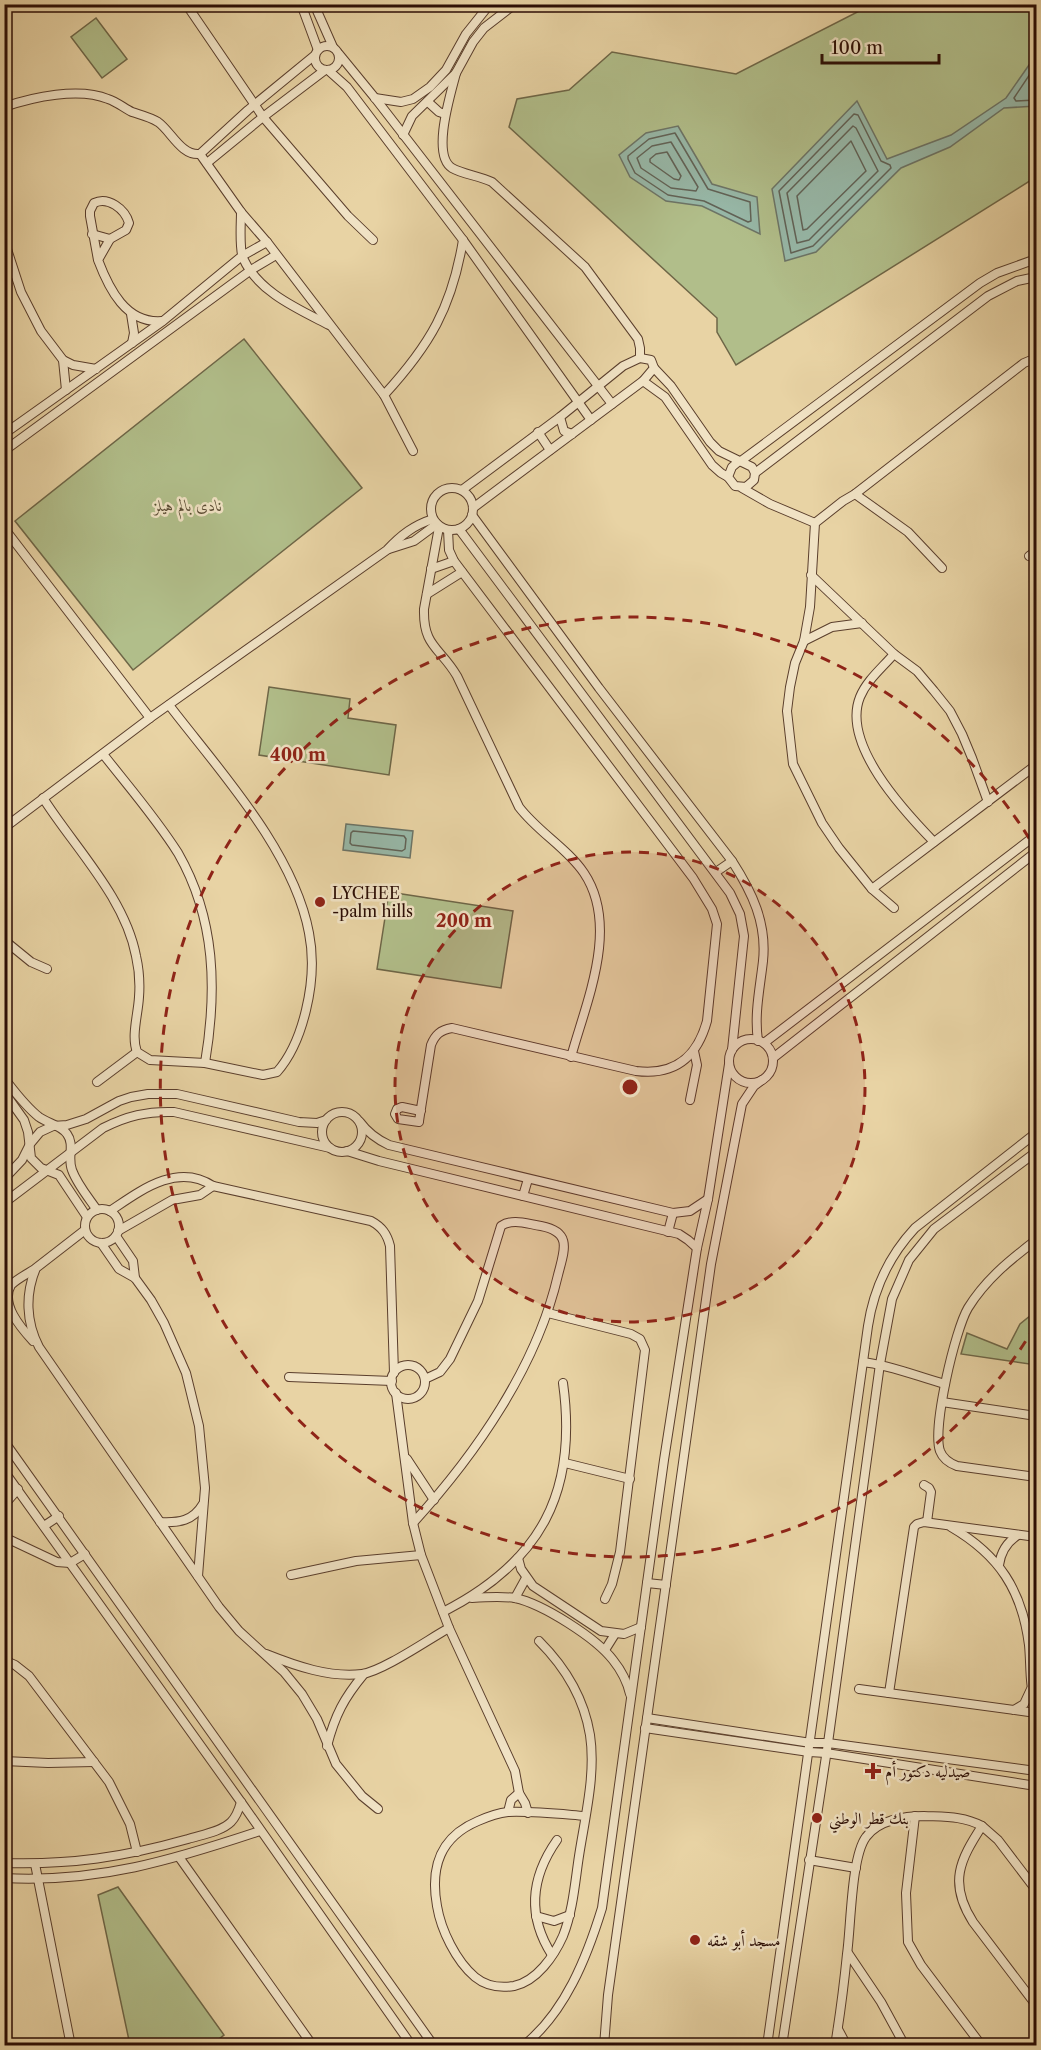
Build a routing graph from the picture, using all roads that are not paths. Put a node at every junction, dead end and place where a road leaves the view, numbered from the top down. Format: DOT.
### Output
graph roads {
  1 [pos="186,4"];
  2 [pos="301,4"];
  3 [pos="314,4"];
  4 [pos="490,4"];
  5 [pos="515,4"];
  6 [pos="336,51"];
  7 [pos="316,52"];
  8 [pos="327,70"];
  9 [pos="456,73"];
  10 [pos="375,98"];
  11 [pos="428,102"];
  12 [pos="255,105"];
  13 [pos="4,107"];
  14 [pos="445,114"];
  15 [pos="263,117"];
  16 [pos="403,135"];
  17 [pos="200,154"];
  18 [pos="207,163"];
  19 [pos="241,212"];
  20 [pos="92,234"];
  21 [pos="110,239"];
  22 [pos="4,240"];
  23 [pos="374,240"];
  24 [pos="463,240"];
  25 [pos="267,242"];
  26 [pos="276,255"];
  27 [pos="242,256"];
  28 [pos="1036,259"];
  29 [pos="98,260"];
  30 [pos="251,270"];
  31 [pos="1036,278"];
  32 [pos="131,314"];
  33 [pos="163,321"];
  34 [pos="330,326"];
  35 [pos="132,343"];
  36 [pos="640,358"];
  37 [pos="1036,358"];
  38 [pos="63,360"];
  39 [pos="654,368"];
  40 [pos="96,369"];
  41 [pos="643,381"];
  42 [pos="598,385"];
  43 [pos="66,390"];
  44 [pos="384,395"];
  45 [pos="579,401"];
  46 [pos="612,404"];
  47 [pos="560,417"];
  48 [pos="591,420"];
  49 [pos="538,432"];
  50 [pos="4,434"];
  51 [pos="572,434"];
  52 [pos="550,450"];
  53 [pos="4,451"];
  54 [pos="413,451"];
  55 [pos="740,461"];
  56 [pos="755,473"];
  57 [pos="728,477"];
  58 [pos="742,488"];
  59 [pos="462,490"];
  60 [pos="855,494"];
  61 [pos="473,512"];
  62 [pos="436,523"];
  63 [pos="815,523"];
  64 [pos="4,528"];
  65 [pos="448,530"];
  66 [pos="459,530"];
  67 [pos="387,550"];
  68 [pos="454,561"];
  69 [pos="942,568"];
  70 [pos="430,569"];
  71 [pos="462,572"];
  72 [pos="811,575"];
  73 [pos="427,594"];
  74 [pos="862,623"];
  75 [pos="804,641"];
  76 [pos="894,654"];
  77 [pos="169,705"];
  78 [pos="150,718"];
  79 [pos="103,754"];
  80 [pos="1036,765"];
  81 [pos="43,798"];
  82 [pos="988,802"];
  83 [pos="4,828"];
  84 [pos="1036,835"];
  85 [pos="934,842"];
  86 [pos="1036,852"];
  87 [pos="732,861"];
  88 [pos="716,872"];
  89 [pos="873,889"];
  90 [pos="894,908"];
  91 [pos="4,940"];
  92 [pos="47,969"];
  93 [pos="761,1042"];
  94 [pos="732,1050"];
  95 [pos="694,1051"];
  96 [pos="137,1052"];
  97 [pos="570,1057"];
  98 [pos="772,1058"];
  99 [pos="205,1063"];
  100 [pos="729,1064"];
  101 [pos="4,1078"];
  102 [pos="762,1080"];
  103 [pos="97,1082"];
  104 [pos="4,1092"];
  105 [pos="690,1100"];
  106 [pos="421,1111"];
  107 [pos="326,1120"];
  108 [pos="360,1122"];
  109 [pos="53,1126"];
  110 [pos="1036,1133"];
  111 [pos="30,1144"];
  112 [pos="330,1148"];
  113 [pos="347,1151"];
  114 [pos="1036,1152"];
  115 [pos="70,1154"];
  116 [pos="48,1171"];
  117 [pos="4,1179"];
  118 [pos="528,1179"];
  119 [pos="213,1186"];
  120 [pos="85,1191"];
  121 [pos="523,1196"];
  122 [pos="75,1198"];
  123 [pos="708,1199"];
  124 [pos="4,1203"];
  125 [pos="97,1210"];
  126 [pos="110,1211"];
  127 [pos="673,1214"];
  128 [pos="87,1217"];
  129 [pos="85,1230"];
  130 [pos="668,1232"];
  131 [pos="117,1234"];
  132 [pos="1036,1240"];
  133 [pos="101,1244"];
  134 [pos="697,1248"];
  135 [pos="36,1268"];
  136 [pos="135,1278"];
  137 [pos="548,1314"];
  138 [pos="39,1347"];
  139 [pos="863,1362"];
  140 [pos="880,1364"];
  141 [pos="289,1377"];
  142 [pos="393,1377"];
  143 [pos="425,1379"];
  144 [pos="563,1383"];
  145 [pos="945,1384"];
  146 [pos="396,1394"];
  147 [pos="942,1402"];
  148 [pos="1036,1416"];
  149 [pos="4,1441"];
  150 [pos="404,1455"];
  151 [pos="565,1463"];
  152 [pos="4,1471"];
  153 [pos="1036,1477"];
  154 [pos="630,1479"];
  155 [pos="924,1485"];
  156 [pos="18,1489"];
  157 [pos="434,1500"];
  158 [pos="204,1503"];
  159 [pos="4,1505"];
  160 [pos="58,1516"];
  161 [pos="160,1522"];
  162 [pos="927,1522"];
  163 [pos="413,1523"];
  164 [pos="948,1525"];
  165 [pos="44,1526"];
  166 [pos="1018,1535"];
  167 [pos="4,1537"];
  168 [pos="1036,1537"];
  169 [pos="85,1554"];
  170 [pos="421,1555"];
  171 [pos="518,1558"];
  172 [pos="70,1563"];
  173 [pos="999,1565"];
  174 [pos="291,1575"];
  175 [pos="198,1576"];
  176 [pos="526,1578"];
  177 [pos="647,1583"];
  178 [pos="666,1586"];
  179 [pos="471,1598"];
  180 [pos="515,1598"];
  181 [pos="605,1599"];
  182 [pos="443,1612"];
  183 [pos="584,1620"];
  184 [pos="595,1627"];
  185 [pos="641,1627"];
  186 [pos="449,1628"];
  187 [pos="577,1630"];
  188 [pos="615,1634"];
  189 [pos="587,1637"];
  190 [pos="539,1641"];
  191 [pos="605,1650"];
  192 [pos="262,1653"];
  193 [pos="4,1660"];
  194 [pos="364,1674"];
  195 [pos="1032,1688"];
  196 [pos="859,1689"];
  197 [pos="889,1693"];
  198 [pos="631,1698"];
  199 [pos="1036,1704"];
  200 [pos="1014,1710"];
  201 [pos="1036,1713"];
  202 [pos="647,1718"];
  203 [pos="645,1728"];
  204 [pos="811,1743"];
  205 [pos="828,1743"];
  206 [pos="327,1746"];
  207 [pos="809,1752"];
  208 [pos="826,1753"];
  209 [pos="4,1761"];
  210 [pos="94,1762"];
  211 [pos="1036,1771"];
  212 [pos="1036,1786"];
  213 [pos="519,1793"];
  214 [pos="241,1802"];
  215 [pos="378,1809"];
  216 [pos="507,1812"];
  217 [pos="528,1813"];
  218 [pos="585,1816"];
  219 [pos="915,1816"];
  220 [pos="982,1826"];
  221 [pos="260,1831"];
  222 [pos="201,1835"];
  223 [pos="557,1840"];
  224 [pos="207,1849"];
  225 [pos="137,1852"];
  226 [pos="179,1857"];
  227 [pos="809,1860"];
  228 [pos="4,1863"];
  229 [pos="35,1864"];
  230 [pos="856,1868"];
  231 [pos="4,1878"];
  232 [pos="37,1880"];
  233 [pos="1036,1890"];
  234 [pos="570,1915"];
  235 [pos="536,1916"];
  236 [pos="780,1953"];
  237 [pos="796,1953"];
  238 [pos="848,1953"];
  239 [pos="552,1955"];
  240 [pos="1036,2005"];
  241 [pos="838,2028"];
  242 [pos="71,2046"];
  243 [pos="313,2046"];
  244 [pos="412,2046"];
  245 [pos="434,2046"];
  246 [pos="523,2046"];
  247 [pos="604,2046"];
  248 [pos="766,2046"];
  249 [pos="782,2046"];
  250 [pos="835,2046"];
  251 [pos="847,2046"];
  252 [pos="905,2046"];
  253 [pos="982,2046"];
  1 -- 12 [label="street"];
  2 -- 7 [label="street"];
  3 -- 6 [label="street"];
  4 -- 10 [label="street"];
  5 -- 9 [label="street"];
  6 -- 7 [label="street"];
  6 -- 8 [label="street"];
  6 -- 10 [label="street"];
  7 -- 8 [label="street"];
  7 -- 12 [label="street"];
  8 -- 15 [label="street"];
  8 -- 24 [label="street"];
  9 -- 11 [label="street"];
  9 -- 14 [label="street"];
  10 -- 16 [label="street"];
  11 -- 14 [label="street"];
  11 -- 16 [label="street"];
  12 -- 15 [label="street"];
  12 -- 17 [label="street"];
  13 -- 17 [label="street"];
  14 -- 36 [label="street"];
  15 -- 18 [label="street"];
  15 -- 23 [label="street"];
  16 -- 42 [label="street"];
  17 -- 18 [label="street"];
  18 -- 19 [label="street"];
  19 -- 25 [label="street"];
  19 -- 27 [label="street"];
  20 -- 21 [label="street"];
  20 -- 21 [label="street"];
  20 -- 29 [label="street"];
  21 -- 29 [label="street"];
  22 -- 38 [label="street"];
  24 -- 44 [label="street"];
  24 -- 45 [label="street"];
  25 -- 26 [label="street"];
  25 -- 27 [label="street"];
  26 -- 30 [label="street"];
  26 -- 34 [label="street"];
  27 -- 30 [label="street"];
  27 -- 33 [label="street"];
  28 -- 55 [label="street"];
  29 -- 32 [label="street"];
  30 -- 34 [label="street"];
  30 -- 53 [label="street"];
  31 -- 56 [label="street"];
  32 -- 33 [label="street"];
  32 -- 35 [label="street"];
  33 -- 35 [label="street"];
  34 -- 44 [label="street"];
  35 -- 40 [label="street"];
  36 -- 39 [label="street"];
  36 -- 42 [label="street"];
  37 -- 60 [label="street"];
  38 -- 40 [label="street"];
  38 -- 43 [label="street"];
  39 -- 41 [label="street"];
  39 -- 55 [label="street"];
  40 -- 43 [label="street"];
  41 -- 46 [label="street"];
  41 -- 57 [label="street"];
  42 -- 45 [label="street"];
  42 -- 46 [label="street"];
  43 -- 50 [label="street"];
  44 -- 54 [label="street"];
  45 -- 47 [label="street"];
  45 -- 48 [label="street"];
  46 -- 48 [label="street"];
  47 -- 49 [label="street"];
  47 -- 51 [label="street"];
  48 -- 51 [label="street"];
  49 -- 52 [label="street"];
  49 -- 59 [label="street"];
  51 -- 52 [label="street"];
  52 -- 61 [label="street"];
  55 -- 56 [label="street"];
  55 -- 57 [label="street"];
  56 -- 58 [label="street"];
  57 -- 58 [label="street"];
  58 -- 63 [label="street"];
  59 -- 61 [label="street"];
  59 -- 62 [label="street"];
  60 -- 63 [label="street"];
  60 -- 69 [label="street"];
  61 -- 66 [label="street"];
  61 -- 87 [label="street"];
  62 -- 65 [label="street"];
  62 -- 67 [label="street"];
  62 -- 67 [label="street"];
  62 -- 70 [label="street"];
  63 -- 72 [label="street"];
  64 -- 78 [label="street"];
  65 -- 66 [label="street"];
  65 -- 68 [label="street"];
  66 -- 88 [label="street"];
  67 -- 77 [label="street"];
  68 -- 70 [label="street"];
  68 -- 71 [label="street"];
  70 -- 73 [label="street"];
  71 -- 73 [label="street"];
  71 -- 95 [label="street"];
  72 -- 74 [label="street"];
  72 -- 75 [label="street"];
  73 -- 97 [label="street"];
  74 -- 75 [label="street"];
  74 -- 76 [label="street"];
  75 -- 89 [label="street"];
  76 -- 82 [label="street"];
  76 -- 85 [label="street"];
  77 -- 78 [label="street"];
  77 -- 99 [label="street"];
  78 -- 79 [label="street"];
  79 -- 81 [label="street"];
  79 -- 99 [label="street"];
  80 -- 82 [label="street"];
  81 -- 83 [label="street"];
  81 -- 96 [label="street"];
  82 -- 85 [label="street"];
  84 -- 93 [label="street"];
  85 -- 89 [label="street"];
  86 -- 98 [label="street"];
  87 -- 88 [label="street"];
  87 -- 93 [label="street"];
  88 -- 94 [label="street"];
  89 -- 90 [label="street"];
  91 -- 92 [label="street"];
  93 -- 94 [label="street"];
  93 -- 98 [label="street"];
  94 -- 100 [label="street"];
  95 -- 97 [label="street"];
  95 -- 105 [label="street"];
  96 -- 99 [label="street"];
  96 -- 103 [label="street"];
  97 -- 106 [label="street"];
  98 -- 102 [label="street"];
  100 -- 102 [label="street"];
  100 -- 123 [label="street"];
  101 -- 109 [label="street"];
  102 -- 178 [label="street"];
  104 -- 111 [label="street"];
  107 -- 108 [label="street"];
  107 -- 109 [label="street"];
  107 -- 112 [label="street"];
  108 -- 113 [label="street"];
  108 -- 118 [label="street"];
  109 -- 111 [label="street"];
  109 -- 115 [label="street"];
  110 -- 139 [label="street"];
  111 -- 116 [label="street"];
  111 -- 117 [label="street"];
  112 -- 113 [label="street"];
  112 -- 115 [label="street"];
  113 -- 121 [label="street"];
  114 -- 140 [label="street"];
  115 -- 116 [label="street"];
  115 -- 120 [label="street"];
  116 -- 122 [label="street"];
  116 -- 124 [label="street"];
  118 -- 121 [label="street"];
  118 -- 127 [label="street"];
  119 -- 126 [label="street"];
  119 -- 131 [label="street"];
  119 -- 142 [label="street"];
  120 -- 122 [label="street"];
  120 -- 125 [label="street"];
  121 -- 130 [label="street"];
  122 -- 128 [label="street"];
  123 -- 127 [label="street"];
  123 -- 134 [label="street"];
  125 -- 126 [label="street"];
  125 -- 128 [label="street"];
  126 -- 131 [label="street"];
  127 -- 130 [label="street"];
  128 -- 129 [label="street"];
  129 -- 133 [label="street"];
  129 -- 135 [label="street"];
  130 -- 134 [label="street"];
  131 -- 133 [label="street"];
  131 -- 136 [label="street"];
  132 -- 145 [label="street"];
  133 -- 136 [label="street"];
  134 -- 177 [label="street"];
  135 -- 138 [label="street"];
  135 -- 138 [label="street"];
  136 -- 158 [label="street"];
  137 -- 143 [label="street"];
  137 -- 154 [label="street"];
  137 -- 157 [label="street"];
  138 -- 161 [label="street"];
  139 -- 140 [label="street"];
  139 -- 204 [label="street"];
  140 -- 145 [label="street"];
  140 -- 205 [label="street"];
  141 -- 142 [label="street"];
  142 -- 143 [label="street"];
  142 -- 146 [label="street"];
  143 -- 146 [label="street"];
  144 -- 151 [label="street"];
  145 -- 147 [label="street"];
  146 -- 150 [label="street"];
  147 -- 148 [label="street"];
  147 -- 153 [label="street"];
  149 -- 160 [label="street"];
  150 -- 157 [label="street"];
  150 -- 163 [label="street"];
  151 -- 154 [label="street"];
  151 -- 171 [label="street"];
  152 -- 156 [label="street"];
  154 -- 181 [label="street"];
  155 -- 162 [label="street"];
  156 -- 159 [label="street"];
  156 -- 165 [label="street"];
  157 -- 163 [label="street"];
  158 -- 161 [label="street"];
  158 -- 175 [label="street"];
  160 -- 165 [label="street"];
  160 -- 169 [label="street"];
  161 -- 175 [label="street"];
  162 -- 164 [label="street"];
  162 -- 197 [label="street"];
  163 -- 170 [label="street"];
  164 -- 166 [label="street"];
  164 -- 173 [label="street"];
  165 -- 172 [label="street"];
  166 -- 168 [label="street"];
  166 -- 173 [label="street"];
  167 -- 172 [label="street"];
  169 -- 172 [label="street"];
  169 -- 245 [label="street"];
  170 -- 174 [label="street"];
  170 -- 182 [label="street"];
  171 -- 176 [label="street"];
  171 -- 179 [label="street"];
  172 -- 214 [label="street"];
  173 -- 195 [label="street"];
  175 -- 192 [label="street"];
  176 -- 180 [label="street"];
  176 -- 183 [label="street"];
  177 -- 178 [label="street"];
  177 -- 185 [label="street"];
  178 -- 202 [label="street"];
  179 -- 180 [label="street"];
  179 -- 182 [label="street"];
  180 -- 187 [label="street"];
  182 -- 186 [label="street"];
  183 -- 184 [label="street"];
  183 -- 187 [label="street"];
  184 -- 188 [label="street"];
  184 -- 189 [label="street"];
  185 -- 188 [label="street"];
  185 -- 198 [label="street"];
  186 -- 194 [label="street"];
  186 -- 213 [label="street"];
  187 -- 189 [label="street"];
  188 -- 191 [label="street"];
  189 -- 191 [label="street"];
  190 -- 218 [label="street"];
  191 -- 198 [label="street"];
  192 -- 194 [label="street"];
  192 -- 206 [label="street"];
  193 -- 210 [label="street"];
  194 -- 206 [label="street"];
  195 -- 199 [label="street"];
  195 -- 200 [label="street"];
  196 -- 197 [label="street"];
  197 -- 200 [label="street"];
  198 -- 246 [label="street"];
  200 -- 201 [label="street"];
  202 -- 203 [label="street"];
  202 -- 204 [label="street"];
  203 -- 207 [label="street"];
  203 -- 247 [label="street"];
  204 -- 205 [label="street"];
  204 -- 207 [label="street"];
  205 -- 208 [label="street"];
  205 -- 211 [label="street"];
  206 -- 215 [label="street"];
  207 -- 208 [label="street"];
  207 -- 236 [label="street"];
  208 -- 212 [label="street"];
  208 -- 227 [label="street"];
  209 -- 210 [label="street"];
  210 -- 225 [label="street"];
  213 -- 216 [label="street"];
  213 -- 217 [label="street"];
  214 -- 221 [label="street"];
  214 -- 222 [label="street"];
  216 -- 217 [label="street"];
  216 -- 239 [label="street"];
  217 -- 218 [label="street"];
  218 -- 234 [label="street"];
  219 -- 220 [label="street"];
  219 -- 230 [label="street"];
  219 -- 253 [label="street"];
  220 -- 233 [label="street"];
  220 -- 240 [label="street"];
  221 -- 224 [label="street"];
  221 -- 244 [label="street"];
  222 -- 224 [label="street"];
  222 -- 225 [label="street"];
  223 -- 235 [label="street"];
  224 -- 226 [label="street"];
  225 -- 229 [label="street"];
  226 -- 232 [label="street"];
  226 -- 243 [label="street"];
  227 -- 230 [label="street"];
  227 -- 237 [label="street"];
  228 -- 229 [label="street"];
  229 -- 232 [label="street"];
  230 -- 238 [label="street"];
  231 -- 232 [label="street"];
  232 -- 242 [label="street"];
  234 -- 235 [label="street"];
  234 -- 239 [label="street"];
  235 -- 239 [label="street"];
  236 -- 237 [label="street"];
  236 -- 248 [label="street"];
  237 -- 249 [label="street"];
  238 -- 241 [label="street"];
  238 -- 252 [label="street"];
  241 -- 250 [label="street"];
  241 -- 251 [label="street"];
}
